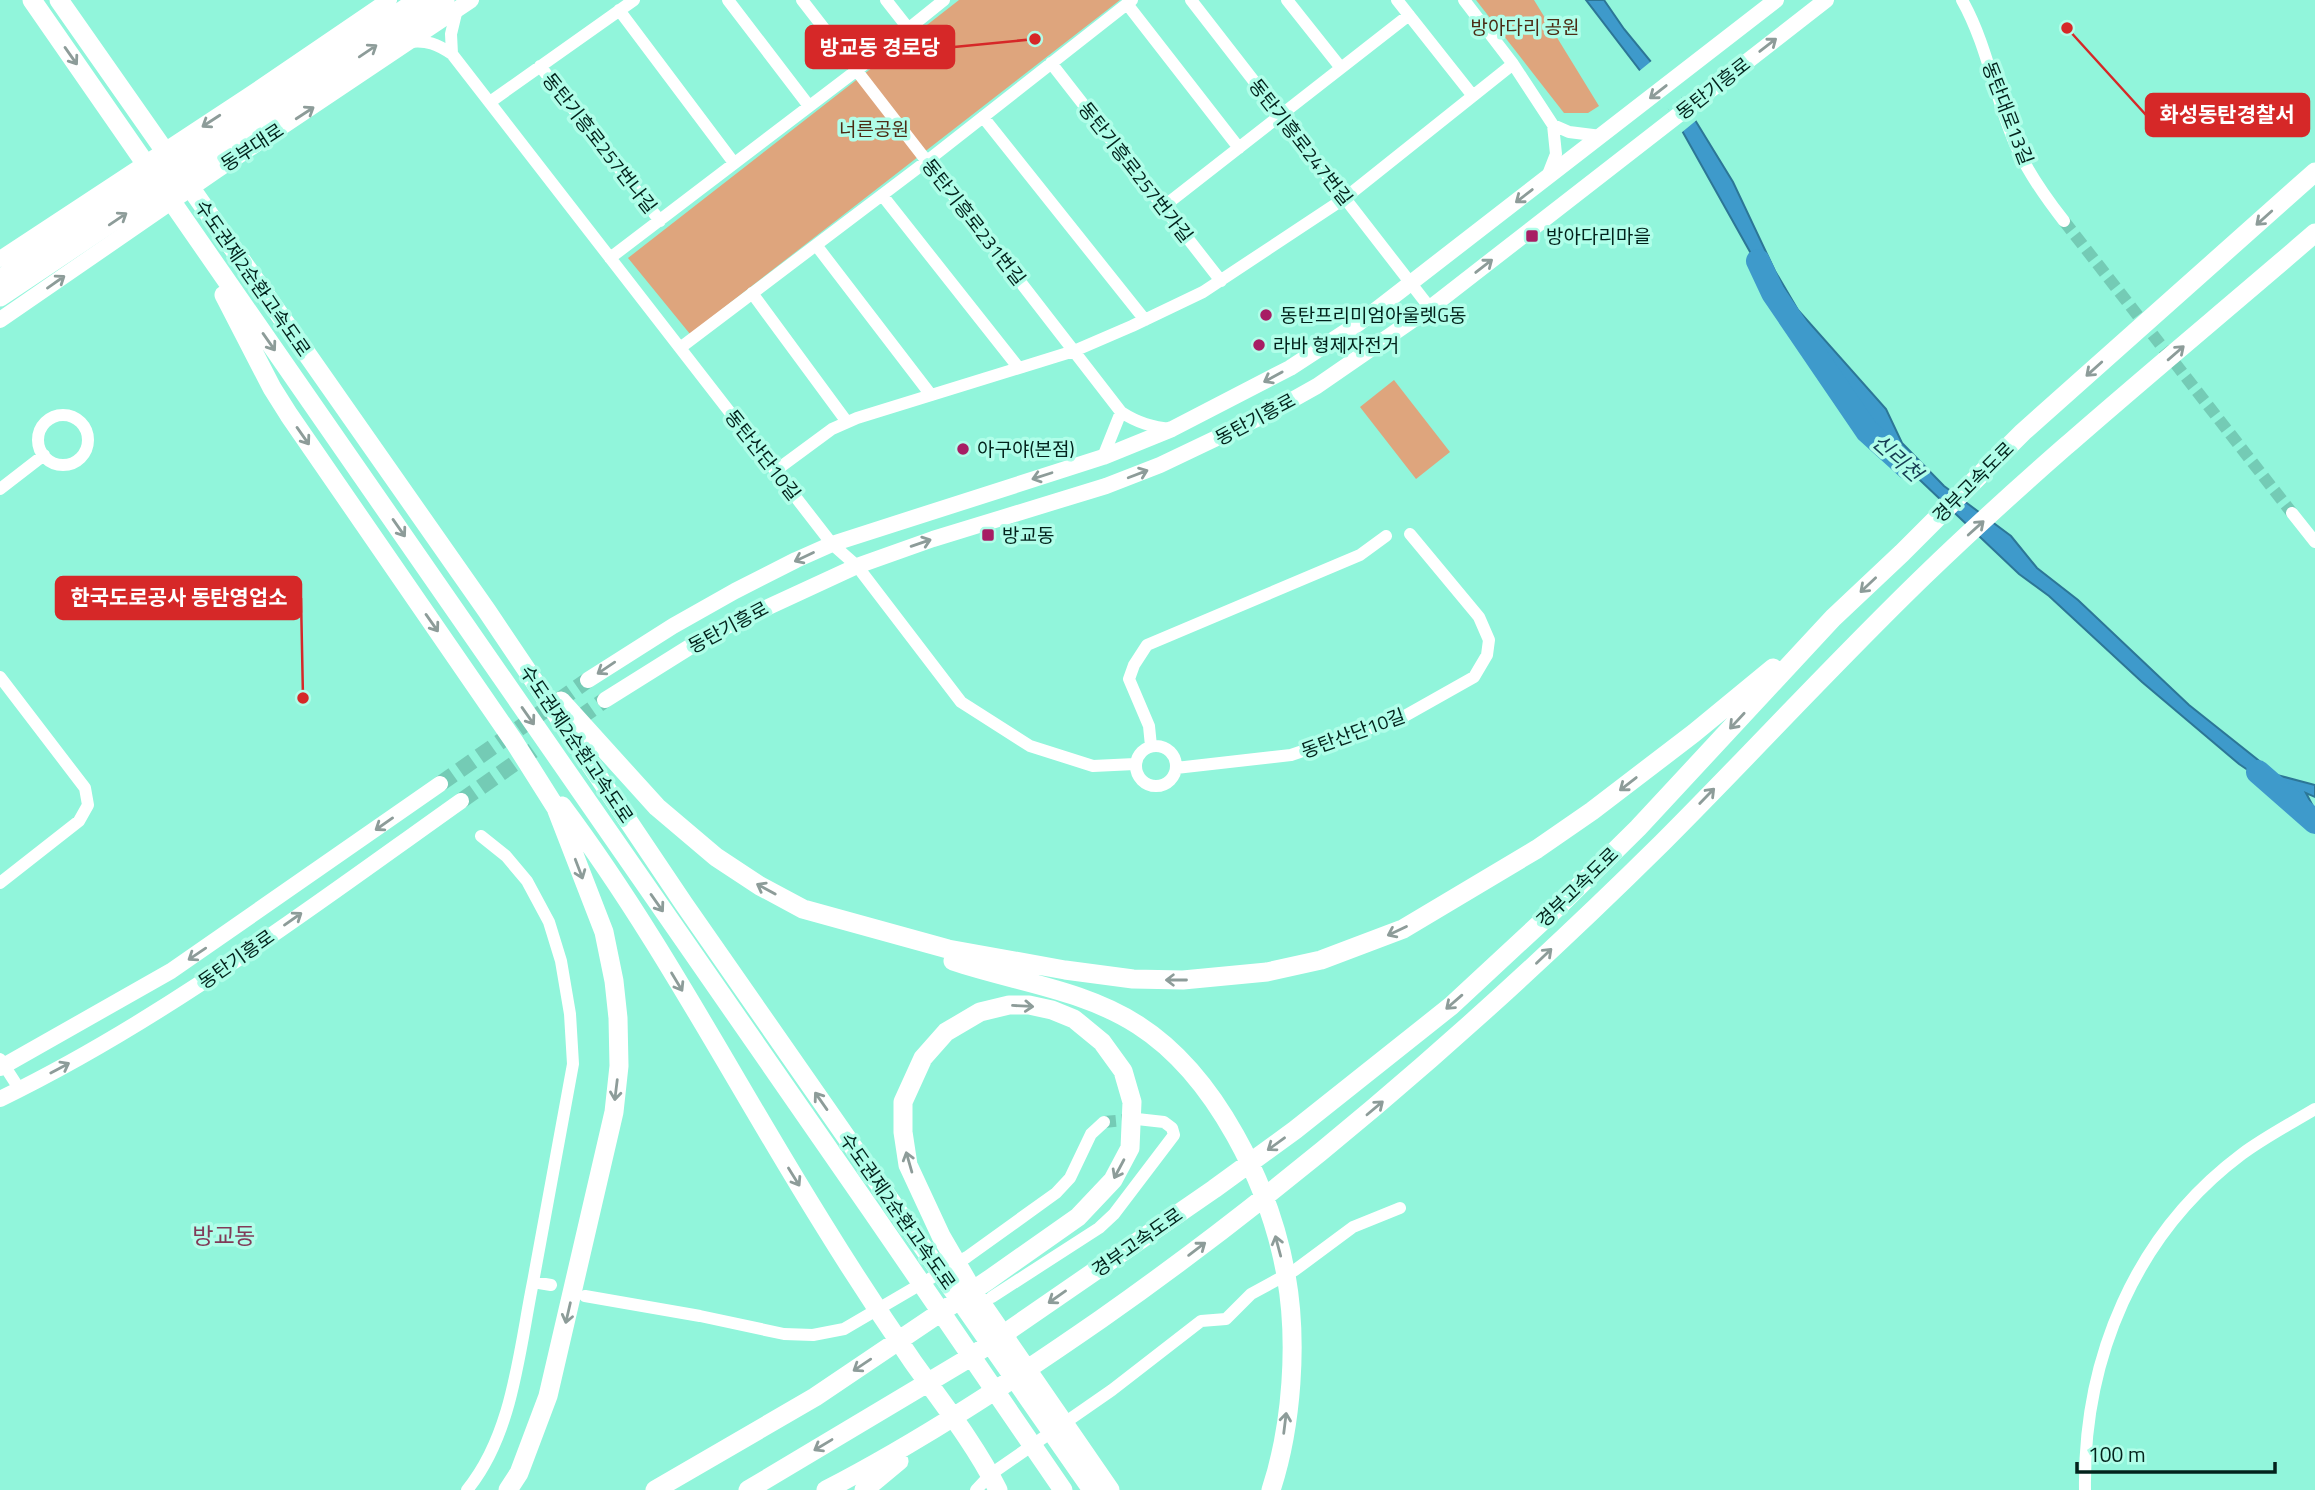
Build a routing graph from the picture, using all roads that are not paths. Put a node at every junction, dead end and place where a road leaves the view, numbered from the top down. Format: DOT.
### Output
graph roads {
  1 [pos="32,0"];
  2 [pos="59,0"];
  3 [pos="389,0"];
  4 [pos="418,0"];
  5 [pos="634,0"];
  6 [pos="728,0"];
  7 [pos="802,0"];
  8 [pos="886,0"];
  9 [pos="944,0"];
  10 [pos="1191,0"];
  11 [pos="1287,0"];
  12 [pos="1397,0"];
  13 [pos="1464,0"];
  14 [pos="1776,0"];
  15 [pos="1826,0"];
  16 [pos="1962,0"];
  17 [pos="1129,2"];
  18 [pos="458,3"];
  19 [pos="619,10"];
  20 [pos="1409,15"];
  21 [pos="908,28"];
  22 [pos="406,43"];
  23 [pos="452,54"];
  24 [pos="1051,63"];
  25 [pos="1513,64"];
  26 [pos="540,66"];
  27 [pos="1341,68"];
  28 [pos="856,70"];
  29 [pos="1473,96"];
  30 [pos="490,102"];
  31 [pos="809,106"];
  32 [pos="1280,115"];
  33 [pos="983,117"];
  34 [pos="1552,125"];
  35 [pos="1601,136"];
  36 [pos="1239,148"];
  37 [pos="927,161"];
  38 [pos="734,163"];
  39 [pos="2315,172"];
  40 [pos="1547,178"];
  41 [pos="882,195"];
  42 [pos="1345,198"];
  43 [pos="1163,206"];
  44 [pos="660,221"];
  45 [pos="2064,221"];
  46 [pos="188,225"];
  47 [pos="2315,233"];
  48 [pos="816,245"];
  49 [pos="610,258"];
  50 [pos="0,260"];
  51 [pos="0,279"];
  52 [pos="1220,281"];
  53 [pos="1410,284"];
  54 [pos="752,293"];
  55 [pos="0,296"];
  56 [pos="1430,309"];
  57 [pos="0,320"];
  58 [pos="1145,320"];
  59 [pos="680,348"];
  60 [pos="1074,351"];
  61 [pos="1018,367"];
  62 [pos="931,395"];
  63 [pos="1121,412"];
  64 [pos="847,422"];
  65 [pos="1172,429"];
  66 [pos="44,455"];
  67 [pos="1103,457"];
  68 [pos="775,471"];
  69 [pos="0,489"];
  70 [pos="2292,513"];
  71 [pos="1410,534"];
  72 [pos="1386,536"];
  73 [pos="2315,542"];
  74 [pos="832,544"];
  75 [pos="857,566"];
  76 [pos="487,611"];
  77 [pos="1833,618"];
  78 [pos="0,677"];
  79 [pos="588,680"];
  80 [pos="605,700"];
  81 [pos="515,743"];
  82 [pos="1151,746"];
  83 [pos="1135,764"];
  84 [pos="1176,768"];
  85 [pos="440,785"];
  86 [pos="461,801"];
  87 [pos="481,836"];
  88 [pos="0,883"];
  89 [pos="803,909"];
  90 [pos="2,1064"];
  91 [pos="20,1090"];
  92 [pos="0,1100"];
  93 [pos="2315,1109"];
  94 [pos="1137,1119"];
  95 [pos="1104,1122"];
  96 [pos="1400,1208"];
  97 [pos="533,1282"];
  98 [pos="551,1285"];
  99 [pos="585,1296"];
  100 [pos="992,1297"];
  101 [pos="978,1400"];
  102 [pos="1099,1487"];
  103 [pos="467,1490"];
  104 [pos="508,1490"];
  105 [pos="655,1490"];
  106 [pos="748,1490"];
  107 [pos="825,1490"];
  108 [pos="864,1490"];
  109 [pos="976,1490"];
  110 [pos="998,1490"];
  111 [pos="1063,1490"];
  112 [pos="1271,1490"];
  113 [pos="2085,1490"];
  1 -- 46 [label="highway, 수도권제2순환고속도로, one-way"];
  2 -- 76 [label="highway, 수도권제2순환고속도로"];
  3 -- 50 [label="main road, one-way"];
  4 -- 51 [label="highway, 동부대로"];
  5 -- 19 [label="street"];
  6 -- 31 [label="street"];
  7 -- 28 [label="street, 동탄기흥로231번길"];
  8 -- 21 [label="street"];
  9 -- 21 [label="street, 동탄기흥로257번나길"];
  10 -- 32 [label="street, 동탄기흥로247번길"];
  11 -- 27 [label="street"];
  12 -- 20 [label="street"];
  13 -- 25 [label="street"];
  14 -- 35 [label="main road, 동탄기흥로, one-way"];
  56 -- 15 [label="main road, 동탄기흥로, one-way"];
  16 -- 45 [label="street, 동탄대로13길"];
  17 -- 24 [label="street"];
  17 -- 36 [label="street"];
  18 -- 22 [label="main road, 동부대로"];
  18 -- 23 [label="street"];
  55 -- 18 [label="highway, 동부대로, one-way"];
  19 -- 26 [label="street"];
  19 -- 38 [label="street"];
  20 -- 27 [label="street"];
  20 -- 29 [label="street"];
  21 -- 28 [label="street, 동탄기흥로257번나길"];
  22 -- 23 [label="street"];
  57 -- 22 [label="main road, 동부대로, one-way"];
  23 -- 30 [label="street, 동탄산단10길"];
  24 -- 33 [label="street"];
  24 -- 43 [label="street, 동탄기흥로257번가길"];
  25 -- 29 [label="street"];
  25 -- 34 [label="street"];
  26 -- 30 [label="street"];
  26 -- 44 [label="street, 동탄기흥로257번나길"];
  27 -- 32 [label="street"];
  28 -- 31 [label="street, 동탄기흥로257번나길"];
  28 -- 37 [label="street, 동탄기흥로231번길"];
  29 -- 42 [label="street"];
  30 -- 49 [label="street, 동탄산단10길"];
  31 -- 38 [label="street, 동탄기흥로257번나길"];
  32 -- 36 [label="street"];
  32 -- 42 [label="street, 동탄기흥로247번길"];
  33 -- 37 [label="street"];
  33 -- 58 [label="street"];
  34 -- 35 [label="street"];
  34 -- 40 [label="street"];
  35 -- 40 [label="main road, 동탄기흥로"];
  36 -- 43 [label="street"];
  37 -- 41 [label="street"];
  37 -- 60 [label="street, 동탄기흥로231번길"];
  38 -- 44 [label="street, 동탄기흥로257번나길"];
  39 -- 77 [label="highway, 경부고속도로, one-way"];
  40 -- 53 [label="main road, 동탄기흥로, one-way"];
  41 -- 48 [label="street"];
  41 -- 61 [label="street"];
  42 -- 52 [label="street"];
  42 -- 53 [label="street, 동탄기흥로247번길"];
  43 -- 52 [label="street, 동탄기흥로257번가길"];
  44 -- 49 [label="street, 동탄기흥로257번나길"];
  46 -- 81 [label="highway, one-way"];
  46 -- 111 [label="highway, 수도권제2순환고속도로, one-way"];
  101 -- 47 [label="highway, 경부고속도로, one-way"];
  48 -- 54 [label="street"];
  48 -- 62 [label="street"];
  49 -- 59 [label="street, 동탄산단10길"];
  52 -- 58 [label="street"];
  53 -- 56 [label="street, 동탄기흥로247번길"];
  53 -- 65 [label="main road, 동탄기흥로, one-way"];
  54 -- 59 [label="street"];
  54 -- 64 [label="street"];
  75 -- 56 [label="main road, 동탄기흥로, one-way"];
  58 -- 60 [label="street"];
  59 -- 68 [label="street, 동탄산단10길"];
  60 -- 61 [label="street"];
  60 -- 63 [label="street, 동탄기흥로231번길"];
  61 -- 62 [label="street"];
  62 -- 64 [label="street"];
  63 -- 65 [label="street"];
  63 -- 67 [label="street"];
  64 -- 68 [label="street"];
  65 -- 67 [label="main road, 동탄기흥로"];
  66 -- 66 [label="street"];
  66 -- 69 [label="street"];
  67 -- 74 [label="main road, 동탄기흥로, one-way"];
  68 -- 74 [label="street, 동탄산단10길"];
  70 -- 73 [label="street"];
  71 -- 84 [label="street, 동탄산단10길"];
  72 -- 82 [label="street"];
  74 -- 75 [label="street, 동탄산단10길"];
  74 -- 79 [label="main road, 동탄기흥로, one-way"];
  75 -- 80 [label="main road, 동탄기흥로"];
  75 -- 83 [label="street, 동탄산단10길"];
  89 -- 76 [label="highway, one-way"];
  102 -- 76 [label="highway, 수도권제2순환고속도로, one-way"];
  77 -- 89 [label="highway, one-way"];
  77 -- 106 [label="highway, 경부고속도로, one-way"];
  78 -- 88 [label="street"];
  81 -- 104 [label="highway, one-way"];
  81 -- 110 [label="highway, one-way"];
  82 -- 83 [label="street"];
  82 -- 84 [label="street"];
  83 -- 84 [label="street"];
  85 -- 90 [label="main road, 동탄기흥로, one-way"];
  91 -- 86 [label="main road, 동탄기흥로, one-way"];
  87 -- 97 [label="street"];
  112 -- 89 [label="highway, one-way"];
  90 -- 91 [label="street"];
  91 -- 92 [label="main road, 동탄기흥로"];
  93 -- 113 [label="street"];
  94 -- 100 [label="street"];
  95 -- 99 [label="street"];
  96 -- 109 [label="street"];
  97 -- 98 [label="street"];
  97 -- 103 [label="street"];
  101 -- 107 [label="highway, 경부고속도로"];
  101 -- 108 [label="highway"];
  102 -- 105 [label="highway, one-way"];
}
